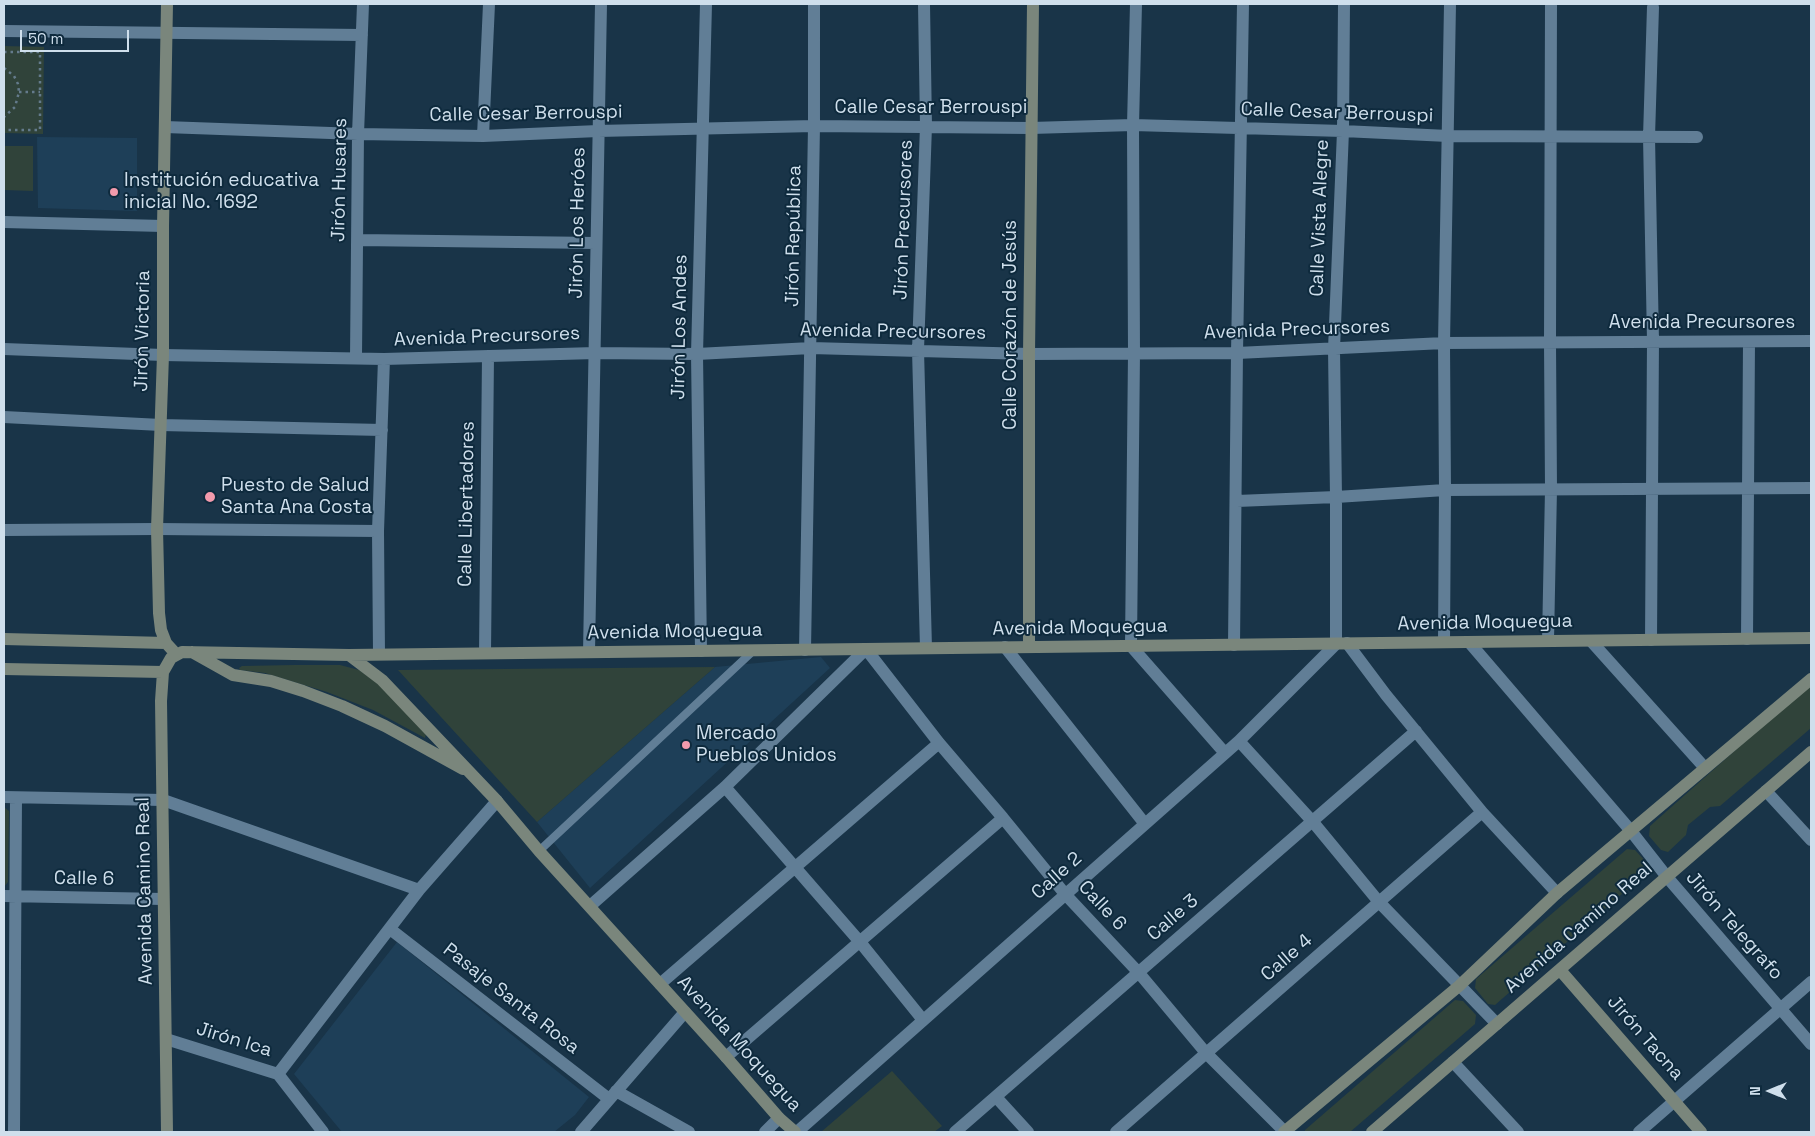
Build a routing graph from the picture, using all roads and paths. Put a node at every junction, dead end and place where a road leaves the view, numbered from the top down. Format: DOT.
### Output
graph roads {
  1 [pos="167,4"];
  2 [pos="363,4"];
  3 [pos="489,4"];
  4 [pos="601,4"];
  5 [pos="706,4"];
  6 [pos="814,4"];
  7 [pos="924,4"];
  8 [pos="1033,4"];
  9 [pos="1136,4"];
  10 [pos="1243,4"];
  11 [pos="1344,4"];
  12 [pos="1450,4"];
  13 [pos="1551,4"];
  14 [pos="1653,7"];
  15 [pos="4,31"];
  16 [pos="166,32"];
  17 [pos="362,35"];
  18 [pos="4,52"];
  19 [pos="4,68"];
  20 [pos="19,92"];
  21 [pos="40,92"];
  22 [pos="4,117"];
  23 [pos="1133,125"];
  24 [pos="814,126"];
  25 [pos="926,126"];
  26 [pos="165,127"];
  27 [pos="1031,128"];
  28 [pos="1242,128"];
  29 [pos="4,130"];
  30 [pos="703,130"];
  31 [pos="598,131"];
  32 [pos="1342,131"];
  33 [pos="358,134"];
  34 [pos="483,136"];
  35 [pos="1448,136"];
  36 [pos="1551,137"];
  37 [pos="1649,137"];
  38 [pos="1697,137"];
  39 [pos="4,222"];
  40 [pos="163,226"];
  41 [pos="358,240"];
  42 [pos="596,243"];
  43 [pos="1653,341"];
  44 [pos="1811,341"];
  45 [pos="1749,342"];
  46 [pos="1444,343"];
  47 [pos="1550,343"];
  48 [pos="811,348"];
  49 [pos="4,349"];
  50 [pos="1334,349"];
  51 [pos="918,350"];
  52 [pos="595,353"];
  53 [pos="1134,353"];
  54 [pos="1237,353"];
  55 [pos="697,354"];
  56 [pos="1029,354"];
  57 [pos="163,355"];
  58 [pos="488,356"];
  59 [pos="356,358"];
  60 [pos="384,359"];
  61 [pos="4,417"];
  62 [pos="161,425"];
  63 [pos="382,430"];
  64 [pos="1749,488"];
  65 [pos="1811,488"];
  66 [pos="1551,489"];
  67 [pos="1652,489"];
  68 [pos="1446,490"];
  69 [pos="1336,497"];
  70 [pos="1237,501"];
  71 [pos="157,529"];
  72 [pos="4,530"];
  73 [pos="378,531"];
  74 [pos="1811,638"];
  75 [pos="4,639"];
  76 [pos="1747,639"];
  77 [pos="1651,640"];
  78 [pos="1548,641"];
  79 [pos="1591,641"];
  80 [pos="1444,642"];
  81 [pos="1469,642"];
  82 [pos="166,643"];
  83 [pos="1342,644"];
  84 [pos="1234,645"];
  85 [pos="1130,646"];
  86 [pos="1005,647"];
  87 [pos="1029,647"];
  88 [pos="926,648"];
  89 [pos="866,649"];
  90 [pos="754,650"];
  91 [pos="805,650"];
  92 [pos="190,651"];
  93 [pos="701,651"];
  94 [pos="589,652"];
  95 [pos="485,653"];
  96 [pos="176,654"];
  97 [pos="379,654"];
  98 [pos="349,655"];
  99 [pos="4,669"];
  100 [pos="163,672"];
  101 [pos="1811,679"];
  102 [pos="1416,731"];
  103 [pos="1239,741"];
  104 [pos="939,743"];
  105 [pos="1224,752"];
  106 [pos="1811,752"];
  107 [pos="1705,768"];
  108 [pos="725,787"];
  109 [pos="1766,791"];
  110 [pos="10,797"];
  111 [pos="163,800"];
  112 [pos="497,801"];
  113 [pos="1482,812"];
  114 [pos="1003,818"];
  115 [pos="1312,822"];
  116 [pos="1145,824"];
  117 [pos="1631,831"];
  118 [pos="1811,840"];
  119 [pos="539,851"];
  120 [pos="795,867"];
  121 [pos="1667,877"];
  122 [pos="419,890"];
  123 [pos="1557,893"];
  124 [pos="1065,894"];
  125 [pos="10,897"];
  126 [pos="163,898"];
  127 [pos="1380,902"];
  128 [pos="590,906"];
  129 [pos="390,929"];
  130 [pos="860,942"];
  131 [pos="1560,970"];
  132 [pos="1139,973"];
  133 [pos="1811,982"];
  134 [pos="660,984"];
  135 [pos="1459,986"];
  136 [pos="1782,1008"];
  137 [pos="685,1012"];
  138 [pos="923,1020"];
  139 [pos="1497,1024"];
  140 [pos="166,1039"];
  141 [pos="1811,1044"];
  142 [pos="1206,1053"];
  143 [pos="726,1057"];
  144 [pos="1454,1062"];
  145 [pos="278,1074"];
  146 [pos="612,1095"];
  147 [pos="996,1097"];
  148 [pos="1675,1101"];
  149 [pos="779,1118"];
  150 [pos="14,1132"];
  151 [pos="167,1132"];
  152 [pos="323,1132"];
  153 [pos="581,1132"];
  154 [pos="689,1132"];
  155 [pos="765,1132"];
  156 [pos="796,1132"];
  157 [pos="955,1132"];
  158 [pos="1028,1132"];
  159 [pos="1116,1132"];
  160 [pos="1284,1132"];
  161 [pos="1372,1132"];
  162 [pos="1518,1132"];
  163 [pos="1639,1132"];
  164 [pos="1701,1132"];
  1 -- 16 [label="street, Jirón Victoria"];
  2 -- 17 [label="street, Jirón Husares"];
  3 -- 34 [label="street"];
  4 -- 31 [label="street, Jirón Los Heróes"];
  5 -- 30 [label="street, Jirón Los Andes"];
  6 -- 24 [label="street, Jirón República"];
  7 -- 25 [label="street, Jirón Precursores"];
  8 -- 27 [label="street, Calle Corazón de Jesús"];
  9 -- 23 [label="street"];
  10 -- 28 [label="street"];
  11 -- 32 [label="street, Calle Vista Alegre"];
  12 -- 35 [label="street"];
  13 -- 36 [label="street"];
  14 -- 37 [label="street"];
  15 -- 16 [label="street"];
  16 -- 17 [label="street"];
  16 -- 26 [label="street, Jirón Victoria"];
  17 -- 33 [label="street, Jirón Husares"];
  18 -- 21 [label="path"];
  19 -- 20 [label="path"];
  20 -- 21 [label="path"];
  20 -- 22 [label="path"];
  21 -- 29 [label="path"];
  23 -- 27 [label="street, Calle Cesar Berrouspi"];
  23 -- 28 [label="street, Calle Cesar Berrouspi"];
  23 -- 53 [label="street"];
  24 -- 25 [label="street, Calle Cesar Berrouspi"];
  24 -- 30 [label="street, Calle Cesar Berrouspi"];
  24 -- 48 [label="street, Jirón República"];
  25 -- 27 [label="street, Calle Cesar Berrouspi"];
  25 -- 51 [label="street, Jirón Precursores"];
  26 -- 33 [label="street, Calle Cesar Berrouspi"];
  26 -- 40 [label="street, Jirón Victoria"];
  27 -- 56 [label="street, Calle Corazón de Jesús"];
  28 -- 32 [label="street, Calle Cesar Berrouspi"];
  28 -- 54 [label="street"];
  30 -- 31 [label="street, Calle Cesar Berrouspi"];
  30 -- 55 [label="street, Jirón Los Andes"];
  31 -- 34 [label="street, Calle Cesar Berrouspi"];
  31 -- 42 [label="street, Jirón Los Heróes"];
  32 -- 35 [label="street, Calle Cesar Berrouspi"];
  32 -- 50 [label="street, Calle Vista Alegre"];
  33 -- 34 [label="street, Calle Cesar Berrouspi"];
  33 -- 41 [label="street, Jirón Husares"];
  35 -- 36 [label="street, Calle Cesar Berrouspi"];
  35 -- 46 [label="street"];
  36 -- 37 [label="street, Calle Cesar Berrouspi"];
  36 -- 47 [label="street"];
  37 -- 38 [label="street, Calle Cesar Berrouspi"];
  37 -- 43 [label="street"];
  39 -- 40 [label="street"];
  40 -- 57 [label="street, Jirón Victoria"];
  41 -- 42 [label="street"];
  41 -- 59 [label="street, Jirón Husares"];
  42 -- 52 [label="street, Jirón Los Heróes"];
  43 -- 45 [label="street, Avenida Precursores"];
  43 -- 47 [label="street, Avenida Precursores"];
  43 -- 67 [label="street"];
  44 -- 45 [label="street, Avenida Precursores"];
  45 -- 64 [label="street"];
  46 -- 47 [label="street, Avenida Precursores"];
  46 -- 50 [label="street, Avenida Precursores"];
  46 -- 68 [label="street"];
  47 -- 66 [label="street"];
  48 -- 51 [label="street, Avenida Precursores"];
  48 -- 55 [label="street, Avenida Precursores"];
  48 -- 91 [label="street, Jirón República"];
  49 -- 57 [label="street, Avenida Precursores"];
  50 -- 54 [label="street, Avenida Precursores"];
  50 -- 69 [label="street, Calle Vista Alegre"];
  51 -- 56 [label="street, Avenida Precursores"];
  51 -- 88 [label="street, Jirón Precursores"];
  52 -- 55 [label="street, Avenida Precursores"];
  52 -- 58 [label="street, Avenida Precursores"];
  52 -- 94 [label="street, Jirón Los Heróes"];
  53 -- 54 [label="street, Avenida Precursores"];
  53 -- 56 [label="street, Avenida Precursores"];
  53 -- 85 [label="street"];
  54 -- 70 [label="street"];
  55 -- 93 [label="street, Jirón Los Andes"];
  56 -- 87 [label="street, Calle Corazón de Jesús"];
  57 -- 59 [label="street, Avenida Precursores"];
  57 -- 62 [label="street, Jirón Victoria"];
  58 -- 60 [label="street, Avenida Precursores"];
  58 -- 95 [label="street, Calle Libertadores"];
  59 -- 60 [label="street, Avenida Precursores"];
  60 -- 63 [label="street"];
  61 -- 62 [label="street"];
  62 -- 63 [label="street"];
  62 -- 71 [label="street, Jirón Victoria"];
  63 -- 73 [label="street"];
  64 -- 65 [label="street"];
  64 -- 67 [label="street"];
  64 -- 76 [label="street"];
  66 -- 67 [label="street"];
  66 -- 68 [label="street"];
  66 -- 78 [label="street"];
  67 -- 77 [label="street"];
  68 -- 69 [label="street"];
  68 -- 80 [label="street"];
  69 -- 70 [label="street"];
  69 -- 83 [label="street, Calle Vista Alegre"];
  70 -- 84 [label="street"];
  71 -- 72 [label="street"];
  71 -- 73 [label="street"];
  71 -- 82 [label="street, Jirón Victoria"];
  73 -- 97 [label="street"];
  74 -- 76 [label="street, Avenida Moquegua"];
  75 -- 82 [label="street"];
  76 -- 77 [label="street, Avenida Moquegua"];
  77 -- 79 [label="street, Avenida Moquegua"];
  78 -- 79 [label="street, Avenida Moquegua"];
  78 -- 81 [label="street, Avenida Moquegua"];
  79 -- 107 [label="street"];
  80 -- 81 [label="street, Avenida Moquegua"];
  80 -- 83 [label="street, Avenida Moquegua"];
  81 -- 117 [label="street, Jirón Telegrafo"];
  82 -- 96 [label="street, Jirón Victoria"];
  83 -- 84 [label="street, Avenida Moquegua"];
  83 -- 102 [label="street"];
  83 -- 103 [label="street, Calle 2"];
  84 -- 85 [label="street, Avenida Moquegua"];
  85 -- 87 [label="street, Avenida Moquegua"];
  85 -- 105 [label="street"];
  86 -- 87 [label="street, Avenida Moquegua"];
  86 -- 88 [label="street, Avenida Moquegua"];
  86 -- 116 [label="street"];
  88 -- 89 [label="street, Avenida Moquegua"];
  89 -- 91 [label="street, Avenida Moquegua"];
  89 -- 104 [label="street, Calle 6"];
  89 -- 108 [label="street"];
  90 -- 91 [label="street, Avenida Moquegua"];
  90 -- 93 [label="street, Avenida Moquegua"];
  90 -- 119 [label="lane"];
  92 -- 96 [label="street, Avenida Moquegua"];
  92 -- 98 [label="street, Avenida Moquegua"];
  92 -- 112 [label="street, Avenida Moquegua"];
  93 -- 94 [label="street, Avenida Moquegua"];
  94 -- 95 [label="street, Avenida Moquegua"];
  95 -- 97 [label="street, Avenida Moquegua"];
  96 -- 100 [label="street"];
  97 -- 98 [label="street, Avenida Moquegua"];
  98 -- 112 [label="street, Avenida Moquegua"];
  99 -- 100 [label="street"];
  100 -- 111 [label="street, Avenida Camino Real"];
  101 -- 107 [label="street"];
  102 -- 113 [label="street"];
  102 -- 115 [label="street, Calle 3"];
  103 -- 105 [label="street, Calle 2"];
  103 -- 115 [label="street"];
  104 -- 114 [label="street, Calle 6"];
  104 -- 120 [label="street"];
  105 -- 116 [label="street, Calle 2"];
  106 -- 109 [label="street, Avenida Camino Real"];
  107 -- 117 [label="street"];
  108 -- 120 [label="street"];
  108 -- 128 [label="street"];
  109 -- 118 [label="street"];
  109 -- 121 [label="street, Avenida Camino Real"];
  110 -- 111 [label="street"];
  110 -- 125 [label="street"];
  111 -- 122 [label="street"];
  111 -- 126 [label="street, Avenida Camino Real"];
  112 -- 119 [label="street, Avenida Moquegua"];
  112 -- 122 [label="street"];
  113 -- 123 [label="street"];
  113 -- 127 [label="street, Calle 4"];
  114 -- 124 [label="street, Calle 6"];
  114 -- 130 [label="street"];
  115 -- 127 [label="street"];
  115 -- 132 [label="street, Calle 3"];
  116 -- 124 [label="street, Calle 2"];
  117 -- 121 [label="street, Jirón Telegrafo"];
  117 -- 123 [label="street"];
  119 -- 128 [label="street, Avenida Moquegua"];
  120 -- 130 [label="street"];
  120 -- 134 [label="street"];
  121 -- 131 [label="street, Avenida Camino Real"];
  121 -- 136 [label="street, Jirón Telegrafo"];
  122 -- 129 [label="street"];
  123 -- 135 [label="street"];
  124 -- 132 [label="street, Calle 6"];
  124 -- 138 [label="street, Calle 2"];
  125 -- 126 [label="street, Calle 6"];
  125 -- 150 [label="street"];
  126 -- 140 [label="street, Avenida Camino Real"];
  127 -- 135 [label="street"];
  127 -- 142 [label="street, Calle 4"];
  128 -- 134 [label="street, Avenida Moquegua"];
  129 -- 145 [label="street"];
  129 -- 146 [label="street, Pasaje Santa Rosa"];
  130 -- 138 [label="street"];
  130 -- 143 [label="street"];
  131 -- 139 [label="street, Avenida Camino Real"];
  131 -- 148 [label="street, Jirón Tacna"];
  132 -- 142 [label="street, Calle 6"];
  132 -- 147 [label="street, Calle 3"];
  133 -- 136 [label="street"];
  134 -- 137 [label="street, Avenida Moquegua"];
  135 -- 139 [label="street"];
  135 -- 160 [label="street"];
  136 -- 141 [label="street, Jirón Telegrafo"];
  136 -- 148 [label="street"];
  137 -- 143 [label="street, Avenida Moquegua"];
  137 -- 146 [label="street"];
  138 -- 156 [label="street, Calle 2"];
  139 -- 144 [label="street, Avenida Camino Real"];
  140 -- 145 [label="street, Jirón Ica"];
  140 -- 151 [label="street, Avenida Camino Real"];
  142 -- 159 [label="street, Calle 4"];
  142 -- 160 [label="street, Calle 6"];
  143 -- 149 [label="street, Avenida Moquegua"];
  144 -- 161 [label="street, Avenida Camino Real"];
  144 -- 162 [label="street"];
  145 -- 152 [label="street, Jirón Ica"];
  146 -- 153 [label="street"];
  146 -- 154 [label="street, Pasaje Santa Rosa"];
  147 -- 157 [label="street, Calle 3"];
  147 -- 158 [label="street"];
  148 -- 163 [label="street"];
  148 -- 164 [label="street, Jirón Tacna"];
  149 -- 155 [label="street"];
  149 -- 156 [label="street, Avenida Moquegua"];
}
